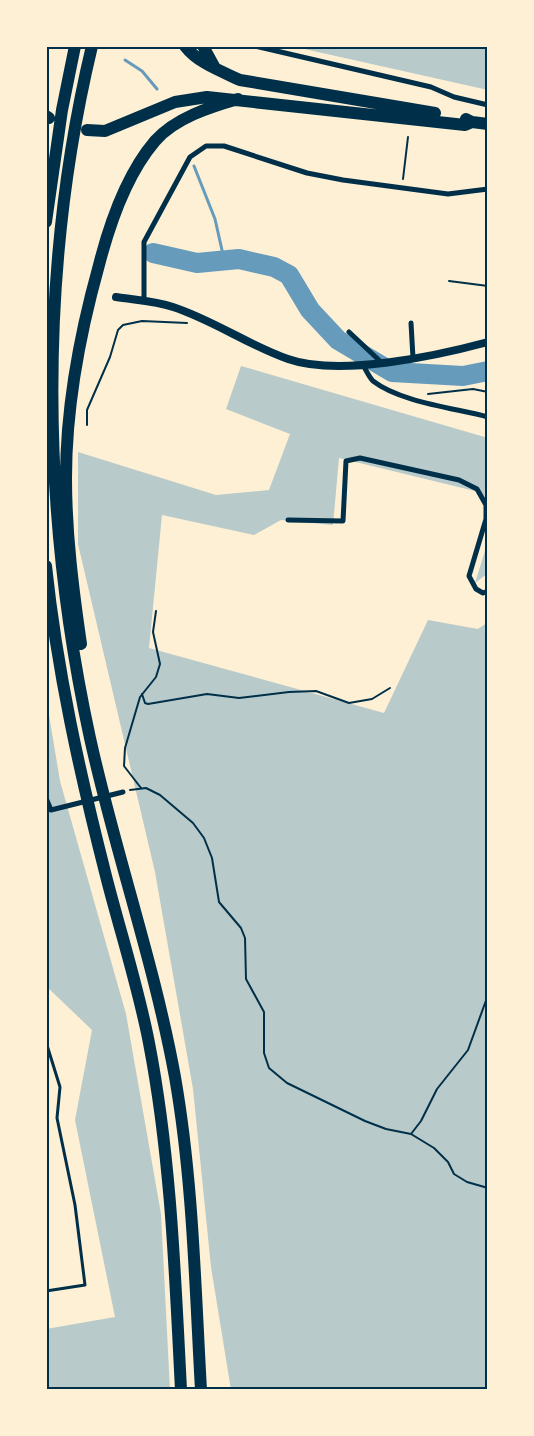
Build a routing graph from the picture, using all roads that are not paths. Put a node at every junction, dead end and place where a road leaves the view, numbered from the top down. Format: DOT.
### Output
graph roads {
  1 [pos="75,46"];
  2 [pos="92,46"];
  3 [pos="185,46"];
  4 [pos="203,46"];
  5 [pos="255,46"];
  6 [pos="215,69"];
  7 [pos="238,99"];
  8 [pos="488,105"];
  9 [pos="472,122"];
  10 [pos="488,124"];
  11 [pos="87,130"];
  12 [pos="488,189"];
  13 [pos="46,222"];
  14 [pos="116,297"];
  15 [pos="144,301"];
  16 [pos="411,324"];
  17 [pos="349,332"];
  18 [pos="488,342"];
  19 [pos="409,358"];
  20 [pos="381,362"];
  21 [pos="363,365"];
  22 [pos="488,417"];
  23 [pos="288,520"];
  24 [pos="46,566"];
  25 [pos="488,591"];
  26 [pos="80,684"];
  27 [pos="123,792"];
  28 [pos="46,798"];
  29 [pos="46,1042"];
  30 [pos="46,1291"];
  31 [pos="46,1346"];
  32 [pos="46,1370"];
  33 [pos="181,1390"];
  34 [pos="201,1390"];
  1 -- 13 [label="highway"];
  2 -- 26 [label="highway"];
  3 -- 6 [label="highway"];
  4 -- 6 [label="highway"];
  5 -- 8 [label="street"];
  6 -- 9 [label="highway"];
  7 -- 9 [label="highway"];
  7 -- 11 [label="highway"];
  7 -- 26 [label="highway"];
  9 -- 10 [label="highway"];
  12 -- 15 [label="street"];
  14 -- 15 [label="street"];
  15 -- 21 [label="street"];
  16 -- 19 [label="street"];
  17 -- 20 [label="street"];
  18 -- 19 [label="street"];
  19 -- 20 [label="street"];
  20 -- 21 [label="street"];
  21 -- 22 [label="street"];
  23 -- 25 [label="street"];
  24 -- 33 [label="highway"];
  26 -- 34 [label="highway"];
  27 -- 28 [label="street"];
  29 -- 30 [label="lane"];
  31 -- 32 [label="street"];
}
